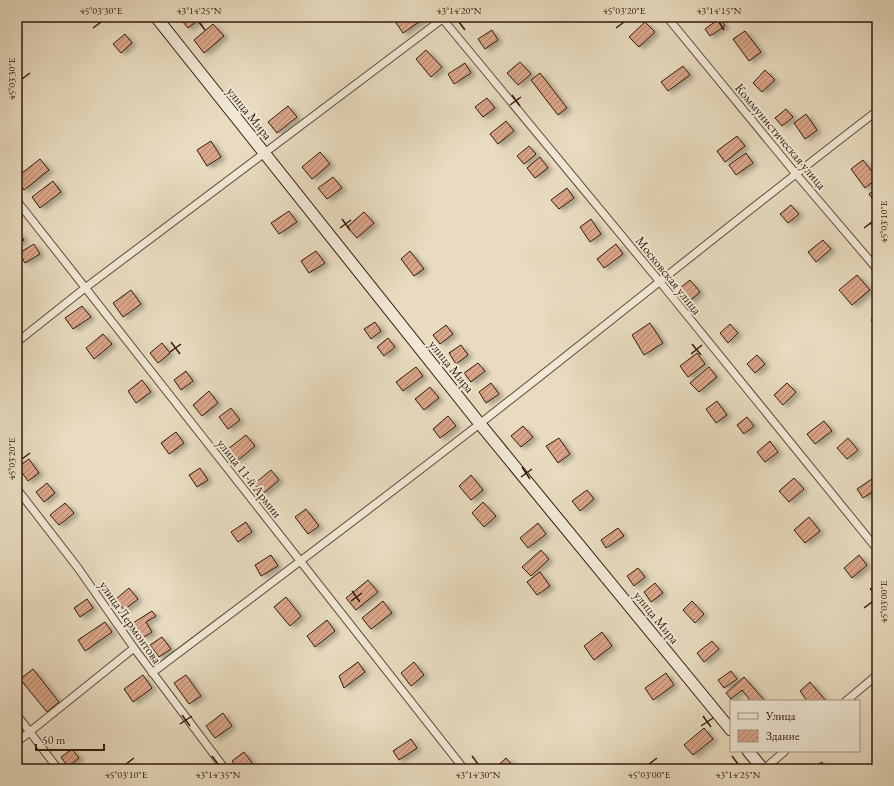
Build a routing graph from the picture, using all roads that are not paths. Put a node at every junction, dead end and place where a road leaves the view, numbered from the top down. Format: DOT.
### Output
graph roads {
  1 [pos="156,17"];
  2 [pos="668,17"];
  3 [pos="443,18"];
  4 [pos="877,111"];
  5 [pos="264,154"];
  6 [pos="796,174"];
  7 [pos="17,201"];
  8 [pos="877,269"];
  9 [pos="660,282"];
  10 [pos="85,288"];
  11 [pos="17,342"];
  12 [pos="480,424"];
  13 [pos="17,489"];
  14 [pos="877,549"];
  15 [pos="300,561"];
  16 [pos="134,648"];
  17 [pos="152,673"];
  18 [pos="877,675"];
  19 [pos="847,700"];
  20 [pos="17,715"];
  21 [pos="730,729"];
  22 [pos="30,732"];
  23 [pos="17,742"];
  24 [pos="749,752"];
  25 [pos="785,752"];
  26 [pos="58,769"];
  27 [pos="225,769"];
  28 [pos="464,769"];
  29 [pos="763,769"];
  1 -- 5 [label="street, улица Мира"];
  2 -- 6 [label="street, Коммунистическая улица"];
  3 -- 5 [label="street"];
  3 -- 9 [label="street, Московская улица"];
  4 -- 6 [label="street"];
  5 -- 10 [label="street"];
  5 -- 12 [label="street, улица Мира"];
  6 -- 8 [label="street, Коммунистическая улица"];
  6 -- 9 [label="street"];
  7 -- 10 [label="street, улица 11-й Армии"];
  9 -- 12 [label="street"];
  9 -- 14 [label="street, Московская улица"];
  10 -- 11 [label="street"];
  10 -- 15 [label="street, улица 11-й Армии"];
  12 -- 15 [label="street"];
  12 -- 21 [label="street, улица Мира"];
  13 -- 16 [label="street, улица Лермонтова"];
  15 -- 17 [label="street"];
  15 -- 28 [label="street, улица 11-й Армии"];
  16 -- 17 [label="street, улица Лермонтова"];
  16 -- 22 [label="street"];
  17 -- 27 [label="street, улица Лермонтова"];
  18 -- 19 [label="street"];
  20 -- 22 [label="street"];
  22 -- 23 [label="street"];
  22 -- 26 [label="street"];
  24 -- 29 [label="street"];
  25 -- 29 [label="street"];
}
